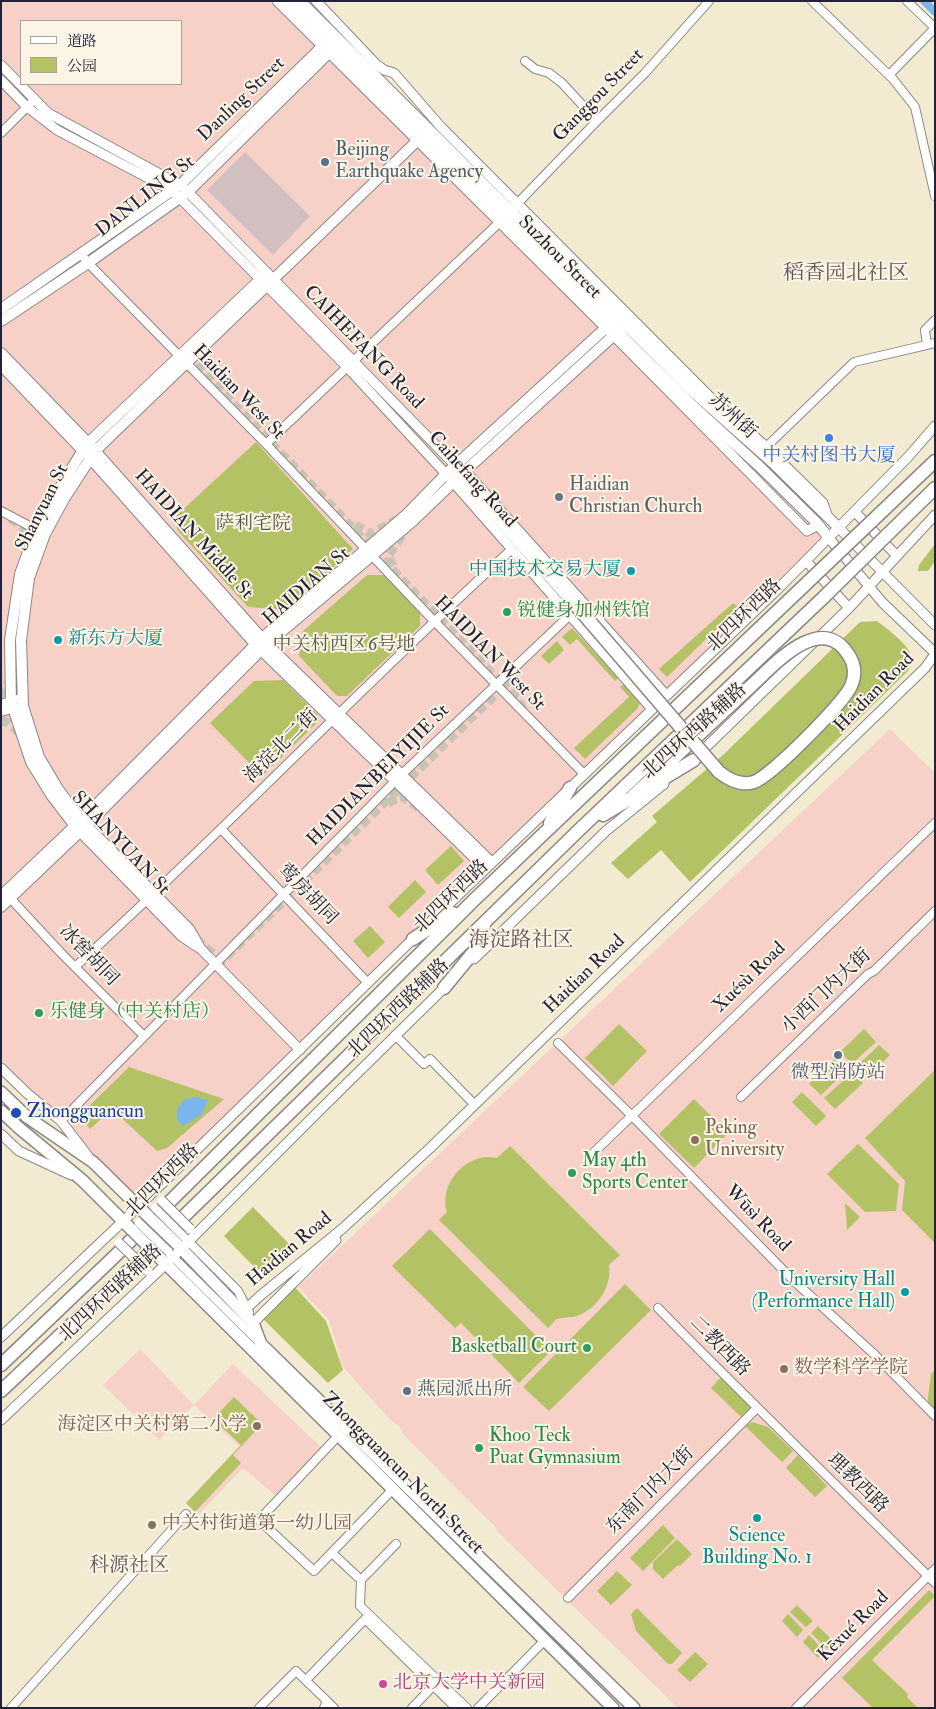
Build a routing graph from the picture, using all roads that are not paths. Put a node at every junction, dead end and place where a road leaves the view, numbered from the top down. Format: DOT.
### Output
graph roads {
  1 [pos="277,1"];
  2 [pos="289,1"];
  3 [pos="300,1"];
  4 [pos="316,1"];
  5 [pos="709,1"];
  6 [pos="812,1"];
  7 [pos="907,1"];
  8 [pos="935,28"];
  9 [pos="331,44"];
  10 [pos="525,60"];
  11 [pos="1,65"];
  12 [pos="889,75"];
  13 [pos="1,80"];
  14 [pos="34,100"];
  15 [pos="27,107"];
  16 [pos="597,121"];
  17 [pos="1,133"];
  18 [pos="417,141"];
  19 [pos="180,191"];
  20 [pos="935,196"];
  21 [pos="508,213"];
  22 [pos="81,254"];
  23 [pos="88,263"];
  24 [pos="267,279"];
  25 [pos="1,309"];
  26 [pos="935,320"];
  27 [pos="1,321"];
  28 [pos="611,323"];
  29 [pos="619,331"];
  30 [pos="931,344"];
  31 [pos="1,353"];
  32 [pos="183,359"];
  33 [pos="350,364"];
  34 [pos="1,365"];
  35 [pos="935,426"];
  36 [pos="266,444"];
  37 [pos="763,449"];
  38 [pos="89,450"];
  39 [pos="935,461"];
  40 [pos="456,474"];
  41 [pos="935,488"];
  42 [pos="1,511"];
  43 [pos="855,512"];
  44 [pos="935,516"];
  45 [pos="838,527"];
  46 [pos="41,532"];
  47 [pos="829,538"];
  48 [pos="512,549"];
  49 [pos="368,552"];
  50 [pos="897,556"];
  51 [pos="806,561"];
  52 [pos="882,572"];
  53 [pos="869,586"];
  54 [pos="849,608"];
  55 [pos="572,609"];
  56 [pos="434,621"];
  57 [pos="935,625"];
  58 [pos="262,644"];
  59 [pos="935,654"];
  60 [pos="496,684"];
  61 [pos="663,692"];
  62 [pos="14,704"];
  63 [pos="649,705"];
  64 [pos="1,712"];
  65 [pos="335,716"];
  66 [pos="694,760"];
  67 [pos="584,774"];
  68 [pos="398,778"];
  69 [pos="570,788"];
  70 [pos="633,796"];
  71 [pos="935,823"];
  72 [pos="81,825"];
  73 [pos="222,830"];
  74 [pos="578,831"];
  75 [pos="543,836"];
  76 [pos="488,865"];
  77 [pos="283,894"];
  78 [pos="152,897"];
  79 [pos="4,898"];
  80 [pos="474,900"];
  81 [pos="1,907"];
  82 [pos="935,911"];
  83 [pos="485,923"];
  84 [pos="412,939"];
  85 [pos="200,948"];
  86 [pos="216,964"];
  87 [pos="75,967"];
  88 [pos="368,983"];
  89 [pos="444,988"];
  90 [pos="396,1035"];
  91 [pos="144,1036"];
  92 [pos="558,1043"];
  93 [pos="300,1050"];
  94 [pos="1,1068"];
  95 [pos="1,1092"];
  96 [pos="742,1097"];
  97 [pos="475,1105"];
  98 [pos="1,1111"];
  99 [pos="632,1115"];
  100 [pos="60,1121"];
  101 [pos="1,1134"];
  102 [pos="588,1158"];
  103 [pos="93,1162"];
  104 [pos="82,1180"];
  105 [pos="153,1192"];
  106 [pos="139,1206"];
  107 [pos="143,1219"];
  108 [pos="123,1222"];
  109 [pos="342,1229"];
  110 [pos="110,1233"];
  111 [pos="186,1239"];
  112 [pos="167,1258"];
  113 [pos="150,1274"];
  114 [pos="248,1307"];
  115 [pos="658,1308"];
  116 [pos="253,1323"];
  117 [pos="1,1337"];
  118 [pos="261,1344"];
  119 [pos="1,1365"];
  120 [pos="1,1391"];
  121 [pos="757,1408"];
  122 [pos="935,1416"];
  123 [pos="1,1420"];
  124 [pos="339,1435"];
  125 [pos="393,1490"];
  126 [pos="186,1514"];
  127 [pos="396,1544"];
  128 [pos="332,1553"];
  129 [pos="935,1569"];
  130 [pos="928,1576"];
  131 [pos="361,1580"];
  132 [pos="935,1583"];
  133 [pos="568,1598"];
  134 [pos="367,1617"];
  135 [pos="545,1640"];
  136 [pos="306,1680"];
  137 [pos="433,1686"];
  138 [pos="326,1704"];
  139 [pos="11,1708"];
  140 [pos="260,1708"];
  141 [pos="334,1708"];
  142 [pos="412,1708"];
  143 [pos="456,1708"];
  144 [pos="467,1708"];
  145 [pos="478,1708"];
  146 [pos="613,1708"];
  147 [pos="634,1708"];
  148 [pos="796,1708"];
  1 -- 9 [label="street, Suzhou Street"];
  2 -- 9 [label="main road, Suzhou Street"];
  3 -- 9 [label="main road, Suzhou Street"];
  4 -- 21 [label="street, Suzhou Street"];
  5 -- 16 [label="street, Ganggou Street"];
  6 -- 12 [label="street"];
  7 -- 8 [label="street"];
  8 -- 12 [label="street"];
  9 -- 18 [label="street, Suzhou Street"];
  9 -- 19 [label="main road, Danling Street"];
  9 -- 21 [label="main road, Suzhou Street"];
  10 -- 16 [label="street"];
  11 -- 14 [label="street"];
  12 -- 20 [label="street"];
  13 -- 15 [label="street"];
  14 -- 15 [label="street"];
  14 -- 19 [label="street"];
  15 -- 17 [label="street"];
  15 -- 19 [label="street"];
  16 -- 21 [label="street, Ganggou Street"];
  18 -- 21 [label="street, Suzhou Street"];
  18 -- 24 [label="main road"];
  19 -- 22 [label="main road, Danling Street"];
  19 -- 23 [label="main road, DANLING St"];
  19 -- 24 [label="street"];
  21 -- 28 [label="main road, Suzhou Street"];
  21 -- 28 [label="street, Suzhou Street"];
  21 -- 33 [label="street, Ganggou Street"];
  21 -- 37 [label="street, Suzhou Street"];
  22 -- 23 [label="street, Haidian West St"];
  22 -- 25 [label="main road, Danling Street"];
  23 -- 27 [label="main road, DANLING St"];
  23 -- 32 [label="street, Haidian West St"];
  24 -- 32 [label="main road"];
  24 -- 33 [label="street, Caihefang Road"];
  26 -- 30 [label="street"];
  28 -- 29 [label="main road, 苏州街"];
  28 -- 40 [label="main road, HAIDIAN St"];
  29 -- 37 [label="main road, 苏州街"];
  29 -- 40 [label="main road, HAIDIAN St"];
  29 -- 47 [label="main road, 苏州街"];
  30 -- 37 [label="street"];
  31 -- 38 [label="main road, HAIDIAN Middle St"];
  32 -- 36 [label="street, Haidian West St"];
  32 -- 38 [label="main road"];
  33 -- 36 [label="street, Ganggou Street"];
  33 -- 40 [label="street, CAIHEFANG Road"];
  34 -- 38 [label="main road, HAIDIAN Middle St"];
  35 -- 43 [label="street"];
  36 -- 49 [label="street, Haidian West St"];
  37 -- 45 [label="main road, 苏州街"];
  38 -- 46 [label="main road, SHANYUAN St"];
  38 -- 58 [label="main road, HAIDIAN Middle St"];
  39 -- 75 [label="highway, 北四环西路, bridge"];
  40 -- 48 [label="street, Caihefang Road"];
  40 -- 49 [label="main road, HAIDIAN St"];
  40 -- 55 [label="highway"];
  40 -- 61 [label="street, CAIHEFANG Road"];
  41 -- 74 [label="highway, 北四环西路, bridge"];
  42 -- 46 [label="street"];
  43 -- 45 [label="street"];
  43 -- 50 [label="street"];
  44 -- 50 [label="street"];
  45 -- 47 [label="street"];
  45 -- 52 [label="street"];
  46 -- 62 [label="main road, SHANYUAN St"];
  47 -- 51 [label="street"];
  47 -- 53 [label="street"];
  48 -- 55 [label="street, Caihefang Road"];
  48 -- 56 [label="street, 海淀北二街"];
  49 -- 56 [label="street, HAIDIAN West St"];
  49 -- 58 [label="main road, HAIDIAN St"];
  50 -- 52 [label="street"];
  51 -- 54 [label="street"];
  51 -- 61 [label="street"];
  52 -- 53 [label="street, 北四环西路辅路"];
  52 -- 57 [label="street"];
  53 -- 54 [label="street, 北四环西路辅路"];
  53 -- 59 [label="street"];
  54 -- 66 [label="street, 北四环西路辅路"];
  55 -- 60 [label="street, HAIDIANBEIYIJIE St"];
  55 -- 63 [label="street, Caihefang Road"];
  55 -- 70 [label="highway, bridge"];
  56 -- 60 [label="street, HAIDIAN West St"];
  56 -- 65 [label="street, 海淀北二街"];
  58 -- 65 [label="main road, HAIDIAN Middle St"];
  58 -- 72 [label="main road, HAIDIAN St"];
  59 -- 97 [label="street, Haidian Road"];
  60 -- 67 [label="street, HAIDIAN West St"];
  60 -- 68 [label="street, HAIDIANBEIYIJIE St"];
  61 -- 63 [label="street"];
  62 -- 64 [label="street"];
  62 -- 72 [label="main road, SHANYUAN St"];
  63 -- 67 [label="street"];
  65 -- 68 [label="main road, HAIDIAN Middle St"];
  65 -- 73 [label="street, 海淀北二街"];
  66 -- 70 [label="highway"];
  66 -- 89 [label="street, 北四环西路辅路"];
  67 -- 69 [label="street"];
  68 -- 76 [label="main road, HAIDIAN Middle St"];
  68 -- 77 [label="street, HAIDIANBEIYIJIE St"];
  69 -- 75 [label="highway"];
  69 -- 76 [label="street"];
  70 -- 74 [label="highway"];
  71 -- 99 [label="street, Xuésù Road"];
  72 -- 78 [label="main road, SHANYUAN St"];
  72 -- 79 [label="main road, HAIDIAN St"];
  73 -- 77 [label="street, 莺房胡同"];
  73 -- 78 [label="street, 海淀北二街"];
  74 -- 83 [label="highway, 北四环西路"];
  75 -- 80 [label="highway, 北四环西路"];
  76 -- 84 [label="street"];
  77 -- 86 [label="street, HAIDIANBEIYIJIE St"];
  77 -- 88 [label="street, 莺房胡同"];
  78 -- 85 [label="main road, SHANYUAN St"];
  78 -- 87 [label="street, 海淀北二街"];
  79 -- 81 [label="main road, HAIDIAN St"];
  79 -- 87 [label="street, 冰窖胡同"];
  80 -- 84 [label="highway"];
  80 -- 119 [label="highway, 北四环西路"];
  82 -- 96 [label="street, 小西门内大街"];
  83 -- 89 [label="highway"];
  83 -- 120 [label="highway, 北四环西路"];
  84 -- 88 [label="street"];
  85 -- 86 [label="street, SHANYUAN St"];
  86 -- 91 [label="street, HAIDIANBEIYIJIE St"];
  86 -- 93 [label="street, SHANYUAN St"];
  87 -- 91 [label="street, 冰窖胡同"];
  88 -- 93 [label="street"];
  89 -- 90 [label="street, 北四环西路辅路"];
  90 -- 97 [label="street"];
  90 -- 111 [label="street, 北四环西路辅路"];
  91 -- 100 [label="street, HAIDIANBEIYIJIE St"];
  92 -- 99 [label="street, Wūsì Road"];
  93 -- 105 [label="street"];
  94 -- 100 [label="street"];
  95 -- 103 [label="main road"];
  97 -- 109 [label="street, Haidian Road"];
  98 -- 104 [label="main road"];
  99 -- 102 [label="street, Xuésù Road"];
  99 -- 122 [label="street, Wūsì Road"];
  100 -- 103 [label="street"];
  101 -- 104 [label="street"];
  103 -- 106 [label="main road"];
  104 -- 108 [label="main road"];
  105 -- 106 [label="street"];
  105 -- 111 [label="street, bridge"];
  106 -- 107 [label="main road"];
  106 -- 108 [label="street"];
  107 -- 108 [label="main road"];
  107 -- 111 [label="main road, bridge"];
  107 -- 112 [label="main road, bridge"];
  108 -- 110 [label="street"];
  109 -- 114 [label="street, Haidian Road"];
  109 -- 116 [label="street"];
  110 -- 113 [label="street, bridge"];
  110 -- 117 [label="street"];
  111 -- 112 [label="street, 北四环西路辅路"];
  111 -- 114 [label="street, Zhongguancun North Street"];
  111 -- 116 [label="main road, Zhongguancun North Street"];
  112 -- 113 [label="street, 北四环西路辅路"];
  112 -- 118 [label="street, Zhongguancun North Street"];
  112 -- 124 [label="main road, Zhongguancun North Street"];
  113 -- 123 [label="street, 北四环西路辅路"];
  114 -- 116 [label="street, Zhongguancun North Street"];
  115 -- 121 [label="street, 二教西路"];
  116 -- 118 [label="main road, Zhongguancun North Street"];
  118 -- 147 [label="main road, Zhongguancun North Street"];
  121 -- 130 [label="street, 理教西路"];
  121 -- 133 [label="street, 东南门内大街"];
  124 -- 125 [label="main road, Zhongguancun North Street"];
  124 -- 128 [label="street"];
  125 -- 128 [label="street"];
  125 -- 135 [label="main road, Zhongguancun North Street"];
  126 -- 139 [label="street"];
  127 -- 131 [label="street"];
  128 -- 131 [label="street"];
  129 -- 130 [label="street, Kēxué Road"];
  130 -- 132 [label="street, 理教西路"];
  130 -- 148 [label="street, Kēxué Road"];
  131 -- 134 [label="street"];
  134 -- 136 [label="street"];
  134 -- 137 [label="street"];
  134 -- 144 [label="street"];
  135 -- 145 [label="street"];
  135 -- 146 [label="main road, Zhongguancun North Street"];
  136 -- 138 [label="street"];
  136 -- 140 [label="street"];
  137 -- 142 [label="street"];
  137 -- 143 [label="street"];
  138 -- 141 [label="street"];
}
